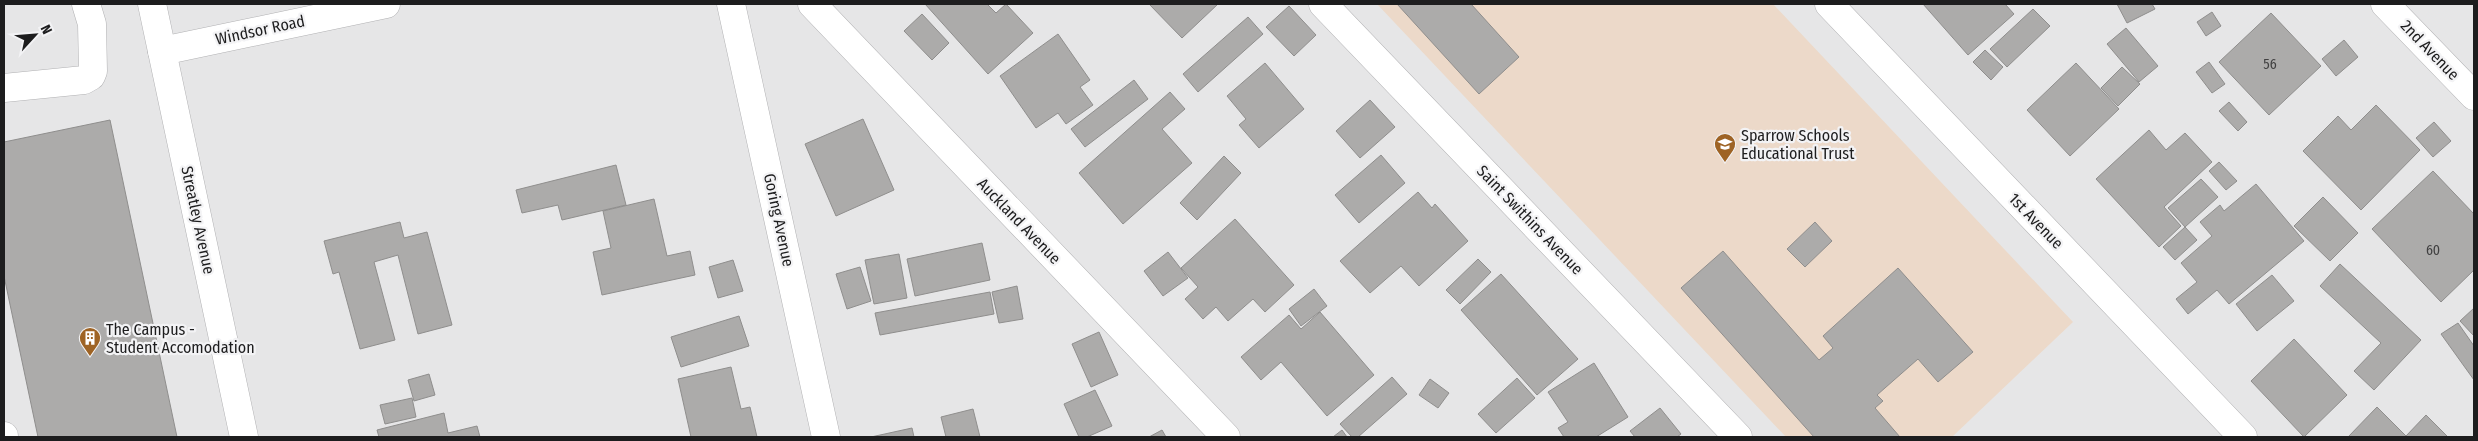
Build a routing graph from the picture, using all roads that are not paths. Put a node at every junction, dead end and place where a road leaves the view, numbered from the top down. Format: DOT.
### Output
graph roads {
  1 [pos="86,4"];
  2 [pos="152,4"];
  3 [pos="386,4"];
  4 [pos="731,4"];
  5 [pos="812,4"];
  6 [pos="1323,4"];
  7 [pos="1829,4"];
  8 [pos="2385,4"];
  9 [pos="162,51"];
  10 [pos="4,88"];
  11 [pos="2474,96"];
  12 [pos="1224,436"];
  13 [pos="244,437"];
  14 [pos="826,437"];
  15 [pos="1738,437"];
  16 [pos="2243,437"];
  1 -- 10 [label="street"];
  2 -- 9 [label="street, Streatley Avenue"];
  3 -- 9 [label="street, Windsor Road"];
  4 -- 14 [label="street, Goring Avenue"];
  5 -- 12 [label="street, Auckland Avenue"];
  6 -- 15 [label="street, Saint Swithins Avenue"];
  7 -- 16 [label="street, 1st Avenue"];
  8 -- 11 [label="street, 2nd Avenue"];
  9 -- 13 [label="street, Streatley Avenue"];
}
